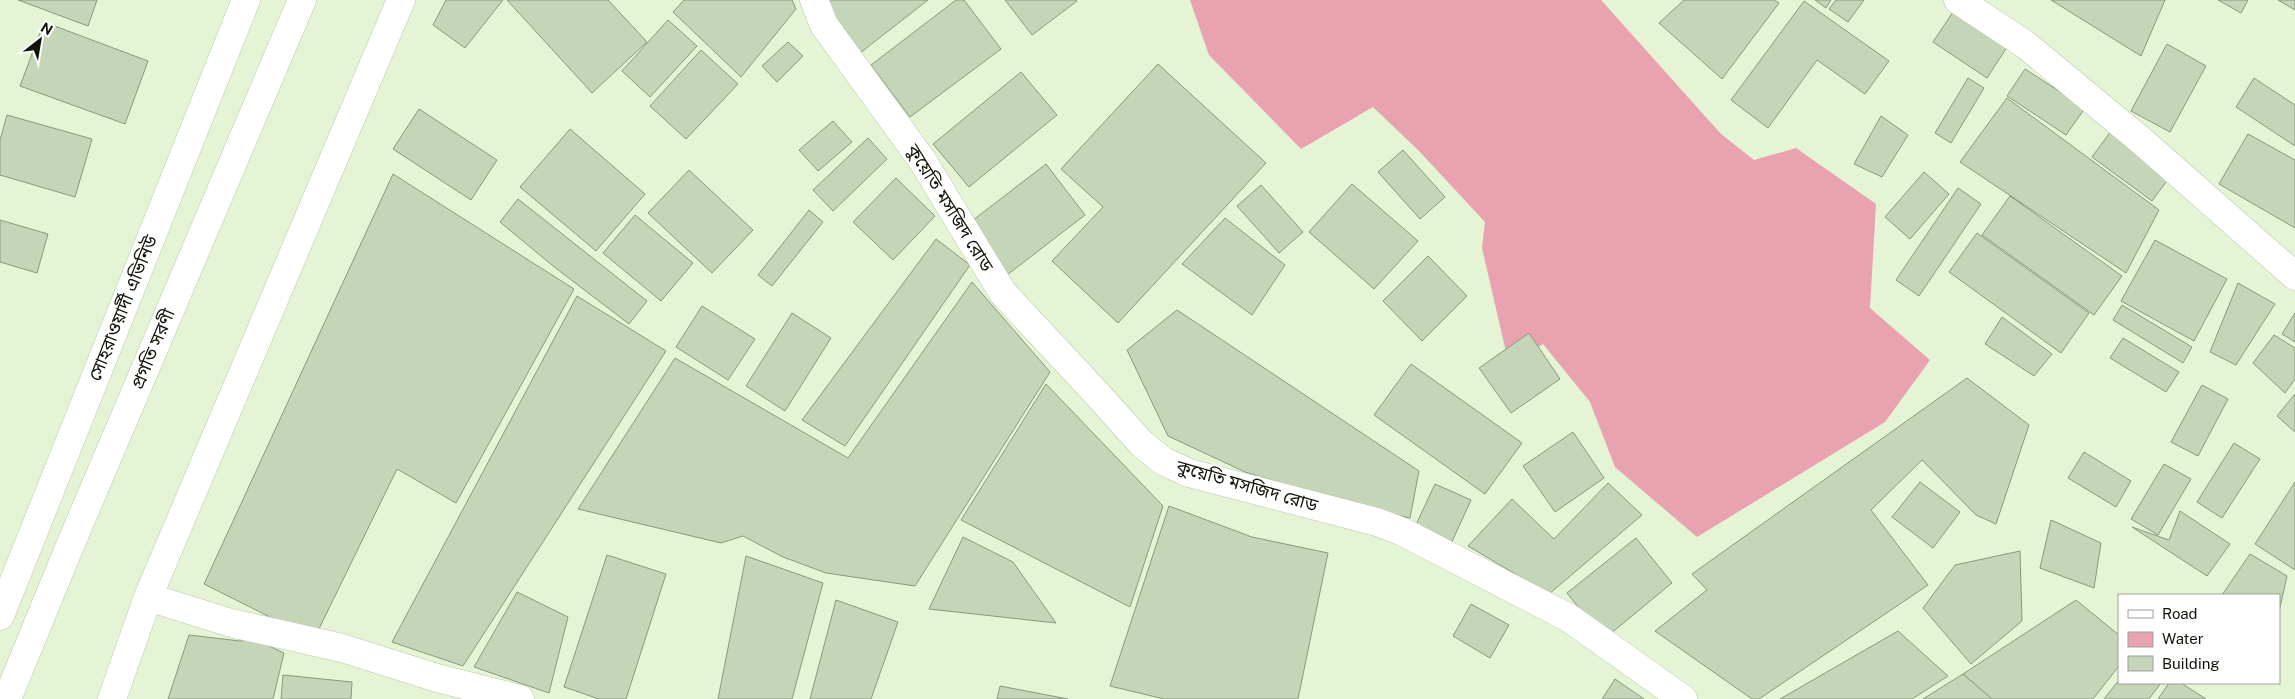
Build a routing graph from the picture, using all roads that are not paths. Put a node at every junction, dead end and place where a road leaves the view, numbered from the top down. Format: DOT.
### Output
graph roads {
  1 [pos="246,0"];
  2 [pos="302,0"];
  3 [pos="401,0"];
  4 [pos="814,0"];
  5 [pos="1958,0"];
  6 [pos="2295,276"];
  7 [pos="148,597"];
  8 [pos="0,616"];
  9 [pos="7,699"];
  10 [pos="112,699"];
  11 [pos="520,699"];
  12 [pos="1683,699"];
  1 -- 8 [label="street, সোহরাওয়ার্দী এভিনিউ"];
  2 -- 9 [label="street, প্রগতি সরণী"];
  3 -- 7 [label="street"];
  4 -- 12 [label="street, কুয়েতি মসজিদ রোড"];
  5 -- 6 [label="street"];
  7 -- 10 [label="street"];
  7 -- 11 [label="street"];
}
